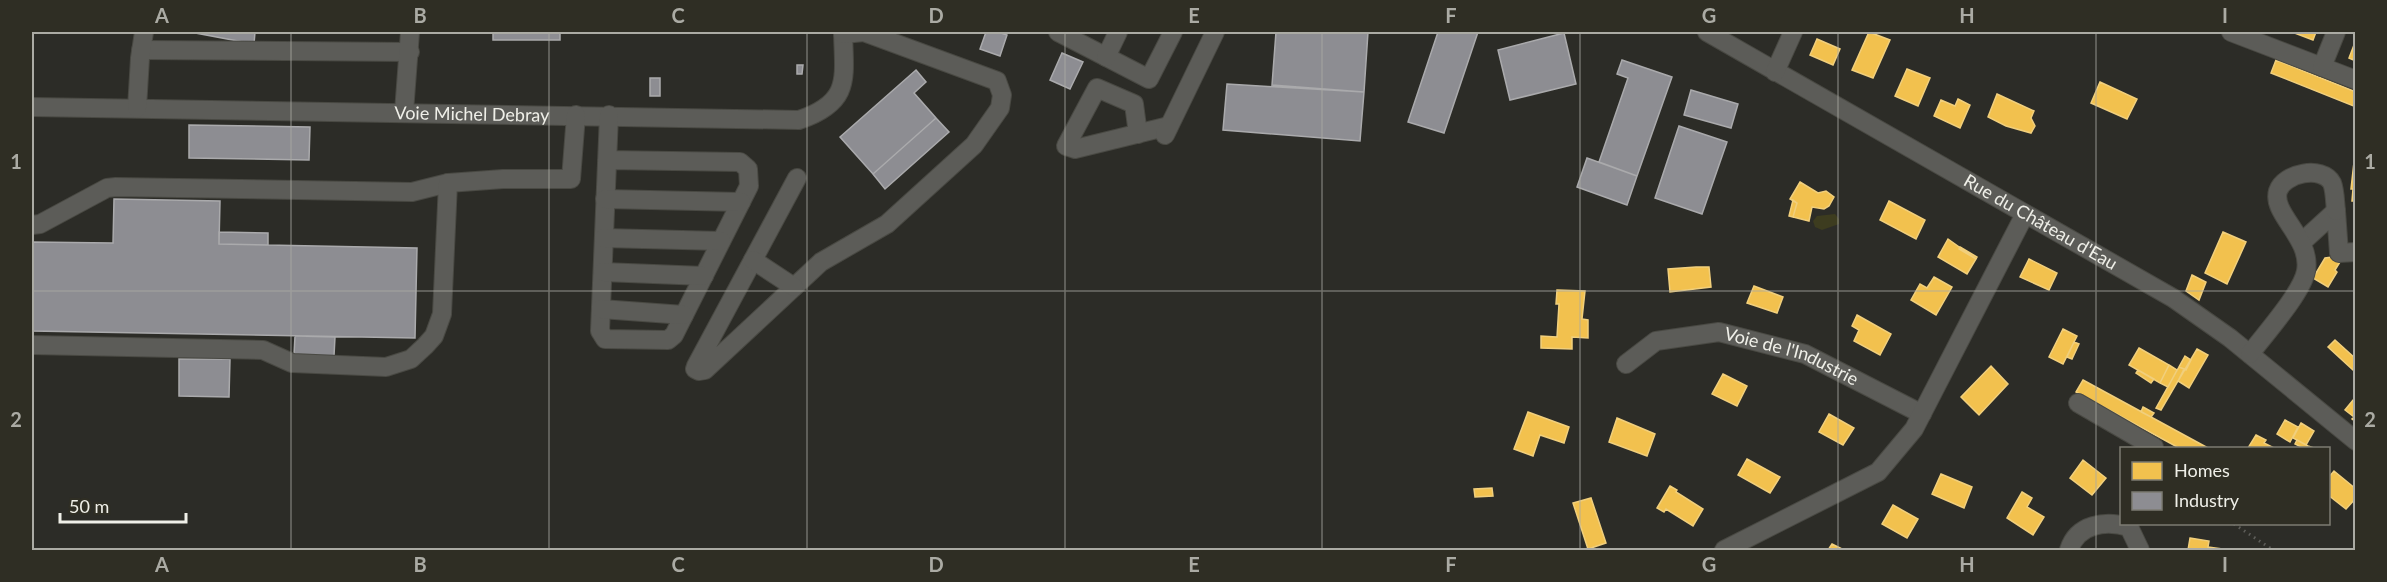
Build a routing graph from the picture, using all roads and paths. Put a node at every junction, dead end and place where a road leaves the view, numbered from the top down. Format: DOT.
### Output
graph roads {
  1 [pos="144,32"];
  2 [pos="410,32"];
  3 [pos="1059,32"];
  4 [pos="1118,32"];
  5 [pos="1215,32"];
  6 [pos="1709,32"];
  7 [pos="1793,32"];
  8 [pos="2231,32"];
  9 [pos="2336,32"];
  10 [pos="843,33"];
  11 [pos="1169,33"];
  12 [pos="141,50"];
  13 [pos="410,52"];
  14 [pos="1106,57"];
  15 [pos="2322,67"];
  16 [pos="1775,72"];
  17 [pos="2355,80"];
  18 [pos="32,107"];
  19 [pos="137,108"];
  20 [pos="404,112"];
  21 [pos="576,115"];
  22 [pos="609,115"];
  23 [pos="1138,134"];
  24 [pos="607,160"];
  25 [pos="797,178"];
  26 [pos="448,183"];
  27 [pos="605,199"];
  28 [pos="741,202"];
  29 [pos="2336,211"];
  30 [pos="2025,214"];
  31 [pos="32,225"];
  32 [pos="604,238"];
  33 [pos="721,241"];
  34 [pos="2302,242"];
  35 [pos="2355,252"];
  36 [pos="753,260"];
  37 [pos="603,272"];
  38 [pos="704,276"];
  39 [pos="794,287"];
  40 [pos="601,309"];
  41 [pos="684,315"];
  42 [pos="32,345"];
  43 [pos="2250,354"];
  44 [pos="1626,364"];
  45 [pos="2078,403"];
  46 [pos="1922,414"];
  47 [pos="2355,441"];
  48 [pos="2153,447"];
  49 [pos="2120,523"];
  50 [pos="2131,525"];
  51 [pos="2236,525"];
  52 [pos="1724,550"];
  53 [pos="2069,550"];
  54 [pos="2140,550"];
  55 [pos="2273,550"];
  1 -- 12 [label="street"];
  2 -- 13 [label="street"];
  3 -- 14 [label="street"];
  4 -- 14 [label="street"];
  5 -- 23 [label="street"];
  6 -- 16 [label="street, Rue du Château d'Eau"];
  7 -- 16 [label="street"];
  8 -- 15 [label="street"];
  9 -- 15 [label="street"];
  10 -- 22 [label="street, Voie Michel Debray"];
  10 -- 39 [label="street"];
  11 -- 14 [label="street"];
  12 -- 13 [label="street"];
  12 -- 19 [label="street"];
  13 -- 20 [label="street"];
  15 -- 17 [label="street"];
  16 -- 30 [label="street, Rue du Château d'Eau"];
  18 -- 19 [label="street, Voie Michel Debray"];
  19 -- 20 [label="street, Voie Michel Debray"];
  20 -- 21 [label="street, Voie Michel Debray"];
  21 -- 22 [label="street, Voie Michel Debray"];
  21 -- 26 [label="street"];
  22 -- 24 [label="street"];
  24 -- 27 [label="street"];
  24 -- 28 [label="street"];
  25 -- 36 [label="street"];
  26 -- 31 [label="street"];
  26 -- 42 [label="street"];
  27 -- 28 [label="street"];
  27 -- 32 [label="street"];
  28 -- 33 [label="street"];
  29 -- 34 [label="street"];
  29 -- 34 [label="street"];
  29 -- 35 [label="street"];
  30 -- 43 [label="street, Rue du Château d'Eau"];
  30 -- 46 [label="street"];
  32 -- 33 [label="street"];
  32 -- 37 [label="street"];
  33 -- 38 [label="street"];
  34 -- 43 [label="street"];
  36 -- 39 [label="street"];
  36 -- 39 [label="street"];
  37 -- 38 [label="street"];
  37 -- 40 [label="street"];
  38 -- 41 [label="street"];
  40 -- 41 [label="street"];
  40 -- 41 [label="street"];
  43 -- 47 [label="street, Rue du Château d'Eau"];
  44 -- 46 [label="street, Voie de l'Industrie"];
  45 -- 48 [label="street"];
  46 -- 52 [label="street"];
  49 -- 53 [label="street"];
  50 -- 54 [label="street"];
  51 -- 55 [label="path"];
}
